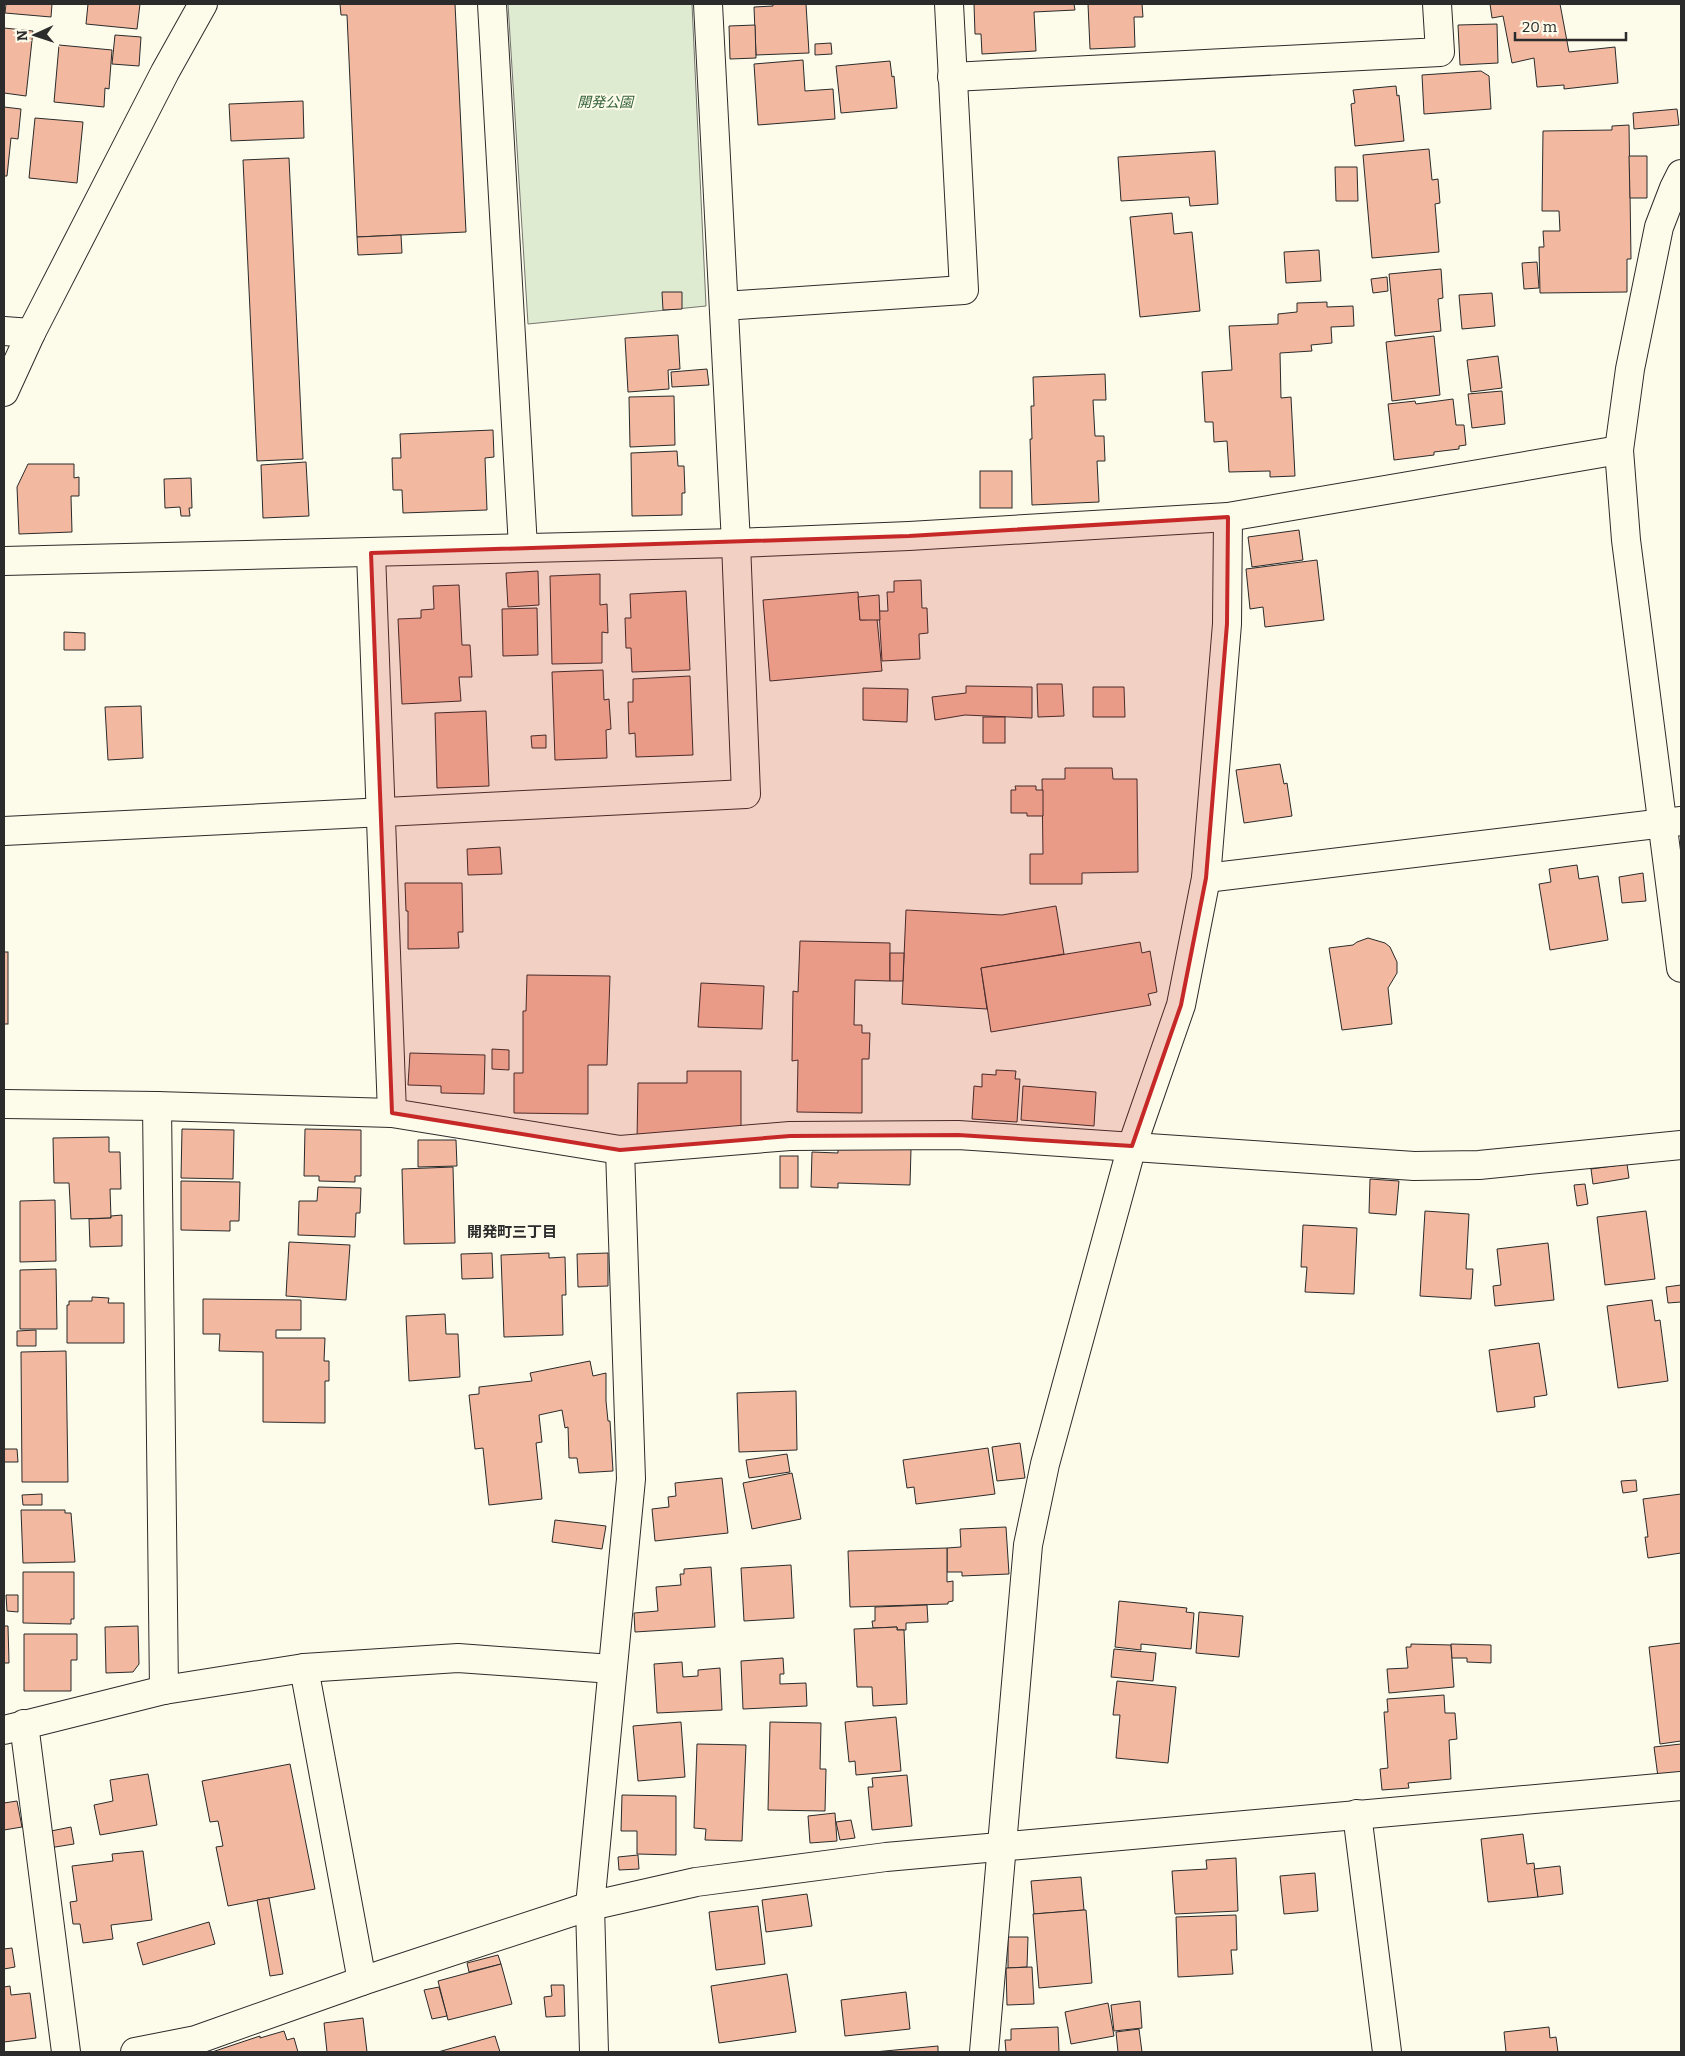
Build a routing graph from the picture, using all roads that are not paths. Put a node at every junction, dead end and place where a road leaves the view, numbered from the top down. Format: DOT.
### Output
graph roads {
  1 [pos="203,4"];
  2 [pos="492,4"];
  3 [pos="708,4"];
  4 [pos="949,4"];
  5 [pos="1437,4"];
  6 [pos="952,77"];
  7 [pos="1678,188"];
  8 [pos="724,306"];
  9 [pos="4,331"];
  10 [pos="31,333"];
  11 [pos="4,392"];
  12 [pos="1618,450"];
  13 [pos="1228,517"];
  14 [pos="736,542"];
  15 [pos="523,547"];
  16 [pos="371,552"];
  17 [pos="4,561"];
  18 [pos="381,812"];
  19 [pos="1672,822"];
  20 [pos="4,831"];
  21 [pos="1206,878"];
  22 [pos="1681,968"];
  23 [pos="4,1104"];
  24 [pos="156,1106"];
  25 [pos="392,1113"];
  26 [pos="1681,1145"];
  27 [pos="1132,1146"];
  28 [pos="620,1150"];
  29 [pos="304,1668"];
  30 [pos="612,1669"];
  31 [pos="164,1690"];
  32 [pos="14,1727"];
  33 [pos="1681,1786"];
  34 [pos="1357,1814"];
  35 [pos="1002,1846"];
  36 [pos="590,1906"];
  37 [pos="362,1981"];
  38 [pos="66,2052"];
  39 [pos="135,2052"];
  40 [pos="594,2052"];
  41 [pos="984,2052"];
  42 [pos="1387,2052"];
  1 -- 10 [label="street"];
  2 -- 15 [label="street"];
  3 -- 8 [label="street"];
  4 -- 6 [label="street"];
  5 -- 6 [label="street"];
  6 -- 8 [label="street"];
  7 -- 12 [label="street"];
  8 -- 14 [label="street"];
  9 -- 10 [label="street"];
  10 -- 11 [label="street"];
  12 -- 13 [label="street"];
  12 -- 19 [label="street"];
  13 -- 14 [label="street"];
  13 -- 21 [label="street"];
  14 -- 15 [label="street"];
  14 -- 18 [label="street"];
  15 -- 16 [label="street"];
  16 -- 17 [label="street"];
  16 -- 18 [label="street"];
  18 -- 20 [label="street"];
  18 -- 25 [label="street"];
  19 -- 21 [label="street"];
  19 -- 22 [label="street"];
  21 -- 27 [label="street"];
  23 -- 24 [label="street"];
  24 -- 25 [label="street"];
  24 -- 31 [label="street"];
  25 -- 28 [label="street"];
  26 -- 27 [label="street"];
  27 -- 28 [label="street"];
  27 -- 35 [label="street"];
  28 -- 30 [label="street"];
  29 -- 30 [label="street"];
  29 -- 31 [label="street"];
  29 -- 37 [label="street"];
  30 -- 36 [label="street"];
  31 -- 32 [label="street"];
  32 -- 38 [label="street"];
  33 -- 34 [label="street"];
  34 -- 35 [label="street"];
  34 -- 42 [label="street"];
  35 -- 36 [label="street"];
  35 -- 41 [label="street"];
  36 -- 37 [label="street"];
  36 -- 40 [label="street"];
  37 -- 39 [label="street"];
}
